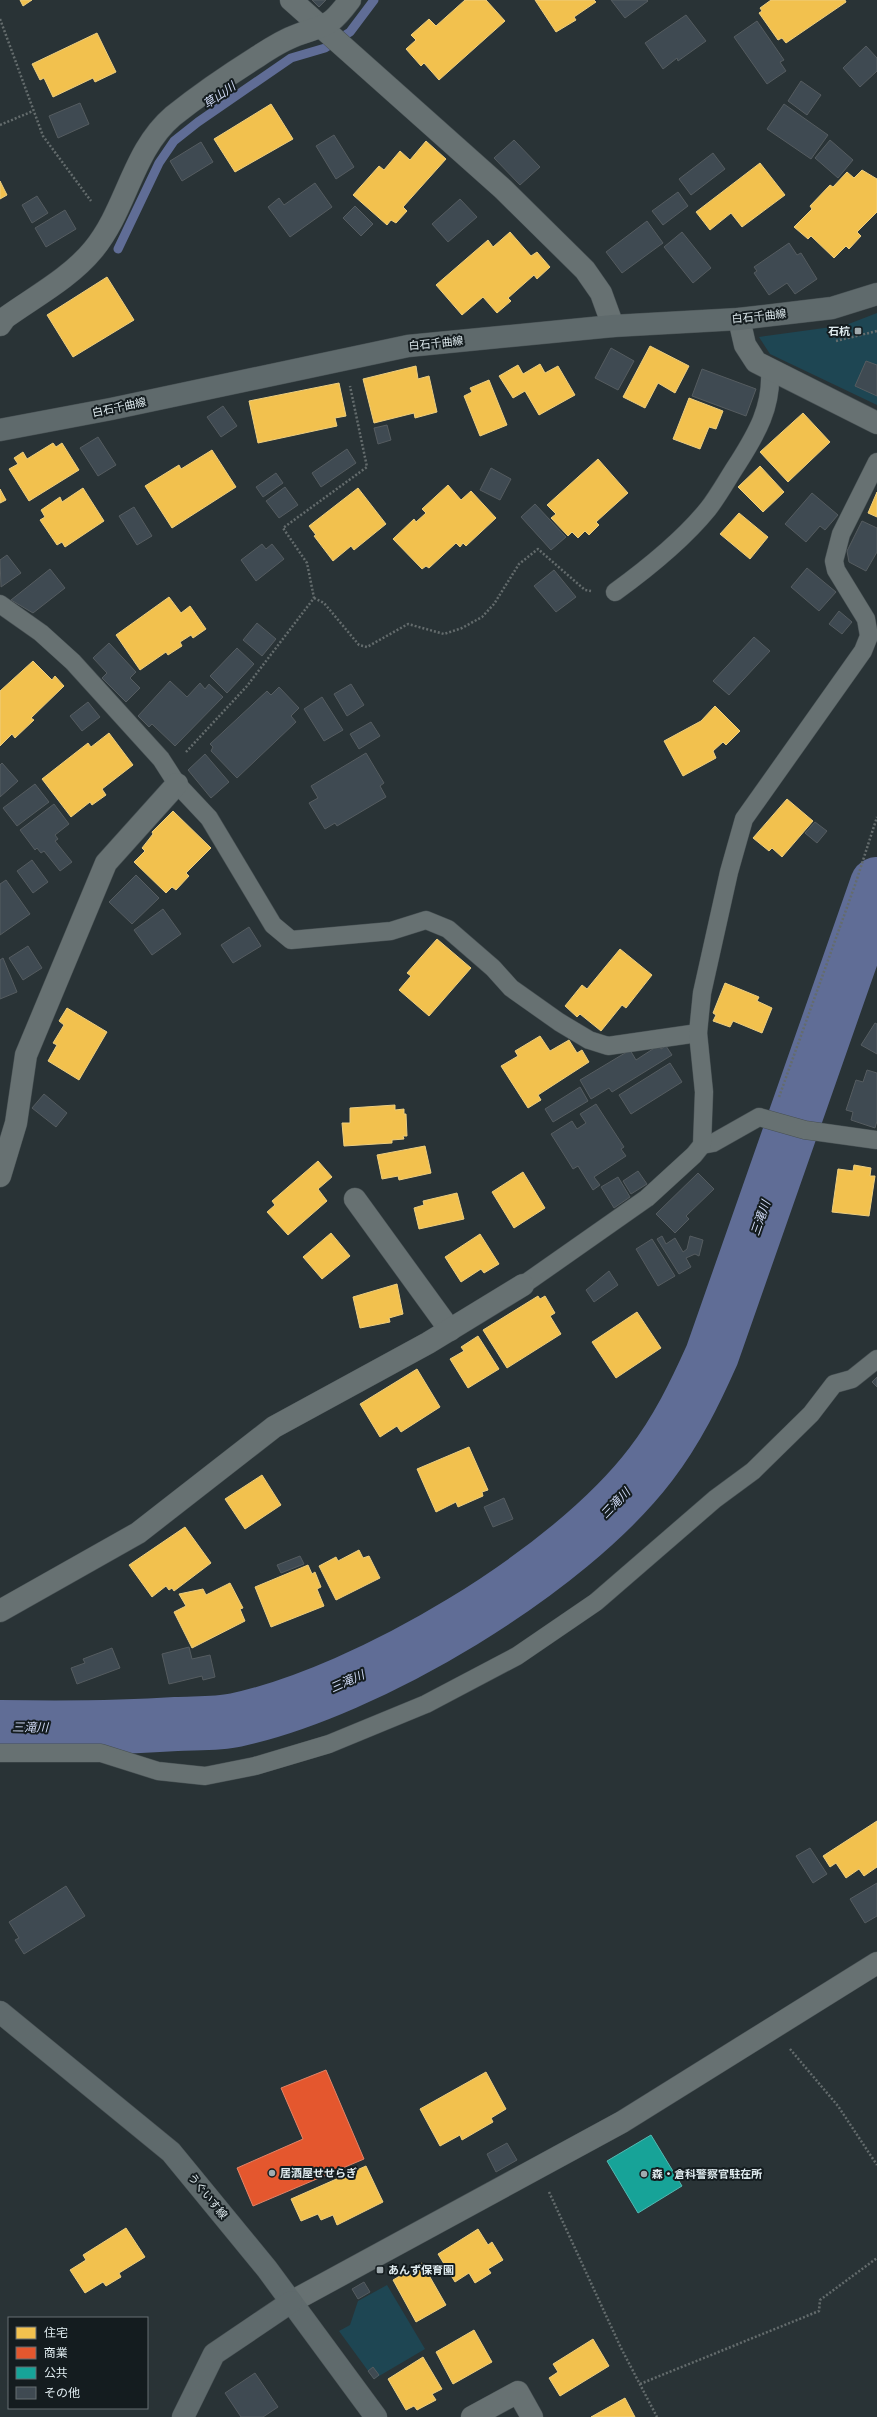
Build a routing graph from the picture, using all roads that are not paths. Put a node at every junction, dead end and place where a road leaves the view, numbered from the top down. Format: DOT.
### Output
graph roads {
  1 [pos="291,0"];
  2 [pos="350,0"];
  3 [pos="332,36"];
  4 [pos="877,294"];
  5 [pos="739,319"];
  6 [pos="0,324"];
  7 [pos="614,326"];
  8 [pos="770,371"];
  9 [pos="877,423"];
  10 [pos="0,430"];
  11 [pos="877,462"];
  12 [pos="615,592"];
  13 [pos="0,604"];
  14 [pos="177,784"];
  15 [pos="698,1033"];
  16 [pos="877,1140"];
  17 [pos="702,1145"];
  18 [pos="0,1176"];
  19 [pos="355,1199"];
  20 [pos="523,1285"];
  21 [pos="450,1330"];
  22 [pos="877,1359"];
  23 [pos="0,1611"];
  24 [pos="0,1753"];
  25 [pos="877,1963"];
  26 [pos="0,2012"];
  27 [pos="292,2302"];
  28 [pos="183,2417"];
  29 [pos="376,2417"];
  30 [pos="472,2417"];
  31 [pos="532,2417"];
  1 -- 3 [label="street"];
  2 -- 3 [label="street"];
  3 -- 6 [label="street"];
  3 -- 7 [label="street"];
  4 -- 5 [label="main road, 白石千曲線"];
  5 -- 7 [label="main road, 白石千曲線"];
  5 -- 8 [label="street"];
  7 -- 10 [label="main road, 白石千曲線"];
  8 -- 9 [label="street"];
  8 -- 12 [label="lane"];
  11 -- 15 [label="lane"];
  13 -- 14 [label="lane"];
  14 -- 15 [label="lane"];
  14 -- 18 [label="street"];
  15 -- 17 [label="lane"];
  16 -- 17 [label="lane"];
  17 -- 20 [label="lane"];
  19 -- 21 [label="street"];
  20 -- 21 [label="street"];
  21 -- 23 [label="street"];
  22 -- 24 [label="lane"];
  25 -- 27 [label="street"];
  26 -- 27 [label="main road, うぐいす線"];
  27 -- 28 [label="main road"];
  27 -- 29 [label="main road, うぐいす線"];
  30 -- 31 [label="street"];
}
